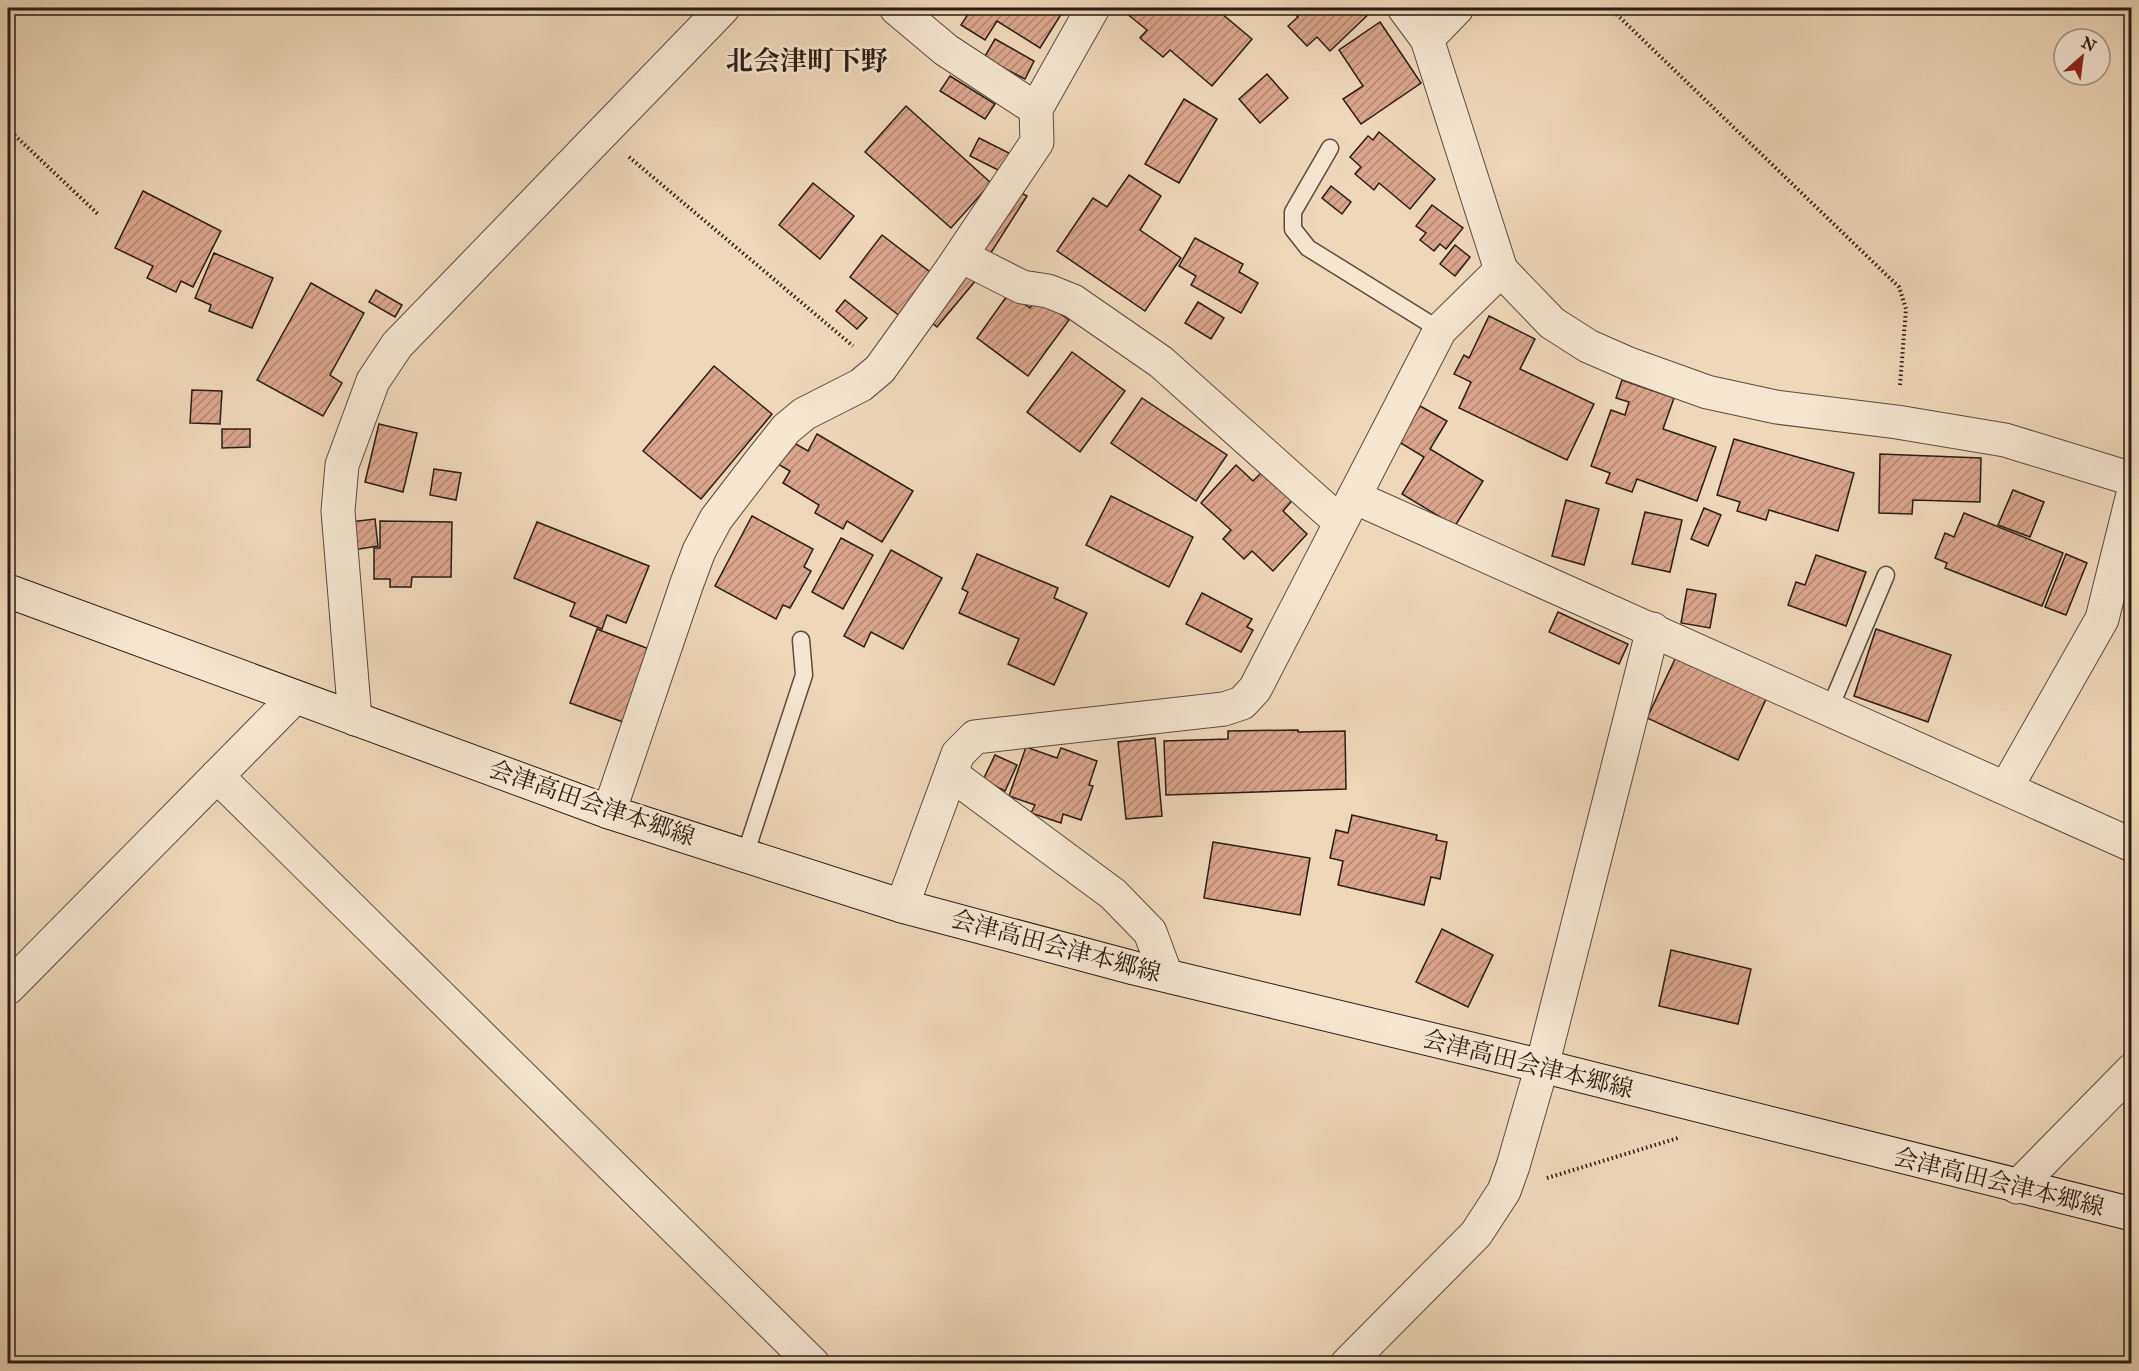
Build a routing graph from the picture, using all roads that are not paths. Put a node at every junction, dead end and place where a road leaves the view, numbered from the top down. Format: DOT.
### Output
graph roads {
  1 [pos="723,8"];
  2 [pos="896,8"];
  3 [pos="1093,8"];
  4 [pos="1404,8"];
  5 [pos="1457,8"];
  6 [pos="1426,39"];
  7 [pos="1036,109"];
  8 [pos="1330,148"];
  9 [pos="961,256"];
  10 [pos="1501,270"];
  11 [pos="1440,330"];
  12 [pos="2132,479"];
  13 [pos="2132,498"];
  14 [pos="1347,509"];
  15 [pos="1886,575"];
  16 [pos="8,591"];
  17 [pos="1653,629"];
  18 [pos="801,640"];
  19 [pos="294,698"];
  20 [pos="1830,708"];
  21 [pos="355,719"];
  22 [pos="951,774"];
  23 [pos="217,776"];
  24 [pos="2006,788"];
  25 [pos="609,812"];
  26 [pos="2132,844"];
  27 [pos="745,855"];
  28 [pos="902,906"];
  29 [pos="1166,975"];
  30 [pos="8,988"];
  31 [pos="1542,1066"];
  32 [pos="2132,1070"];
  33 [pos="2016,1187"];
  34 [pos="2132,1214"];
  35 [pos="813,1364"];
  36 [pos="1347,1364"];
  1 -- 21 [label="street"];
  2 -- 7 [label="street"];
  3 -- 7 [label="street"];
  4 -- 6 [label="street"];
  5 -- 6 [label="street"];
  6 -- 10 [label="street"];
  7 -- 9 [label="street"];
  8 -- 11 [label="lane"];
  9 -- 14 [label="street"];
  9 -- 25 [label="street"];
  10 -- 11 [label="street"];
  10 -- 12 [label="street"];
  11 -- 14 [label="street"];
  13 -- 24 [label="street"];
  14 -- 17 [label="street"];
  14 -- 22 [label="street"];
  15 -- 20 [label="lane"];
  16 -- 19 [label="street, 会津高田会津本郷線"];
  17 -- 20 [label="street"];
  17 -- 31 [label="street"];
  18 -- 27 [label="lane"];
  19 -- 21 [label="street, 会津高田会津本郷線"];
  19 -- 23 [label="street"];
  20 -- 24 [label="street"];
  21 -- 25 [label="street, 会津高田会津本郷線"];
  22 -- 28 [label="street"];
  22 -- 29 [label="street"];
  23 -- 30 [label="street"];
  23 -- 35 [label="street"];
  24 -- 26 [label="street"];
  25 -- 27 [label="street, 会津高田会津本郷線"];
  27 -- 28 [label="street, 会津高田会津本郷線"];
  28 -- 29 [label="street, 会津高田会津本郷線"];
  29 -- 31 [label="street, 会津高田会津本郷線"];
  31 -- 33 [label="street, 会津高田会津本郷線"];
  31 -- 36 [label="street"];
  32 -- 33 [label="street"];
  33 -- 34 [label="street, 会津高田会津本郷線"];
}
